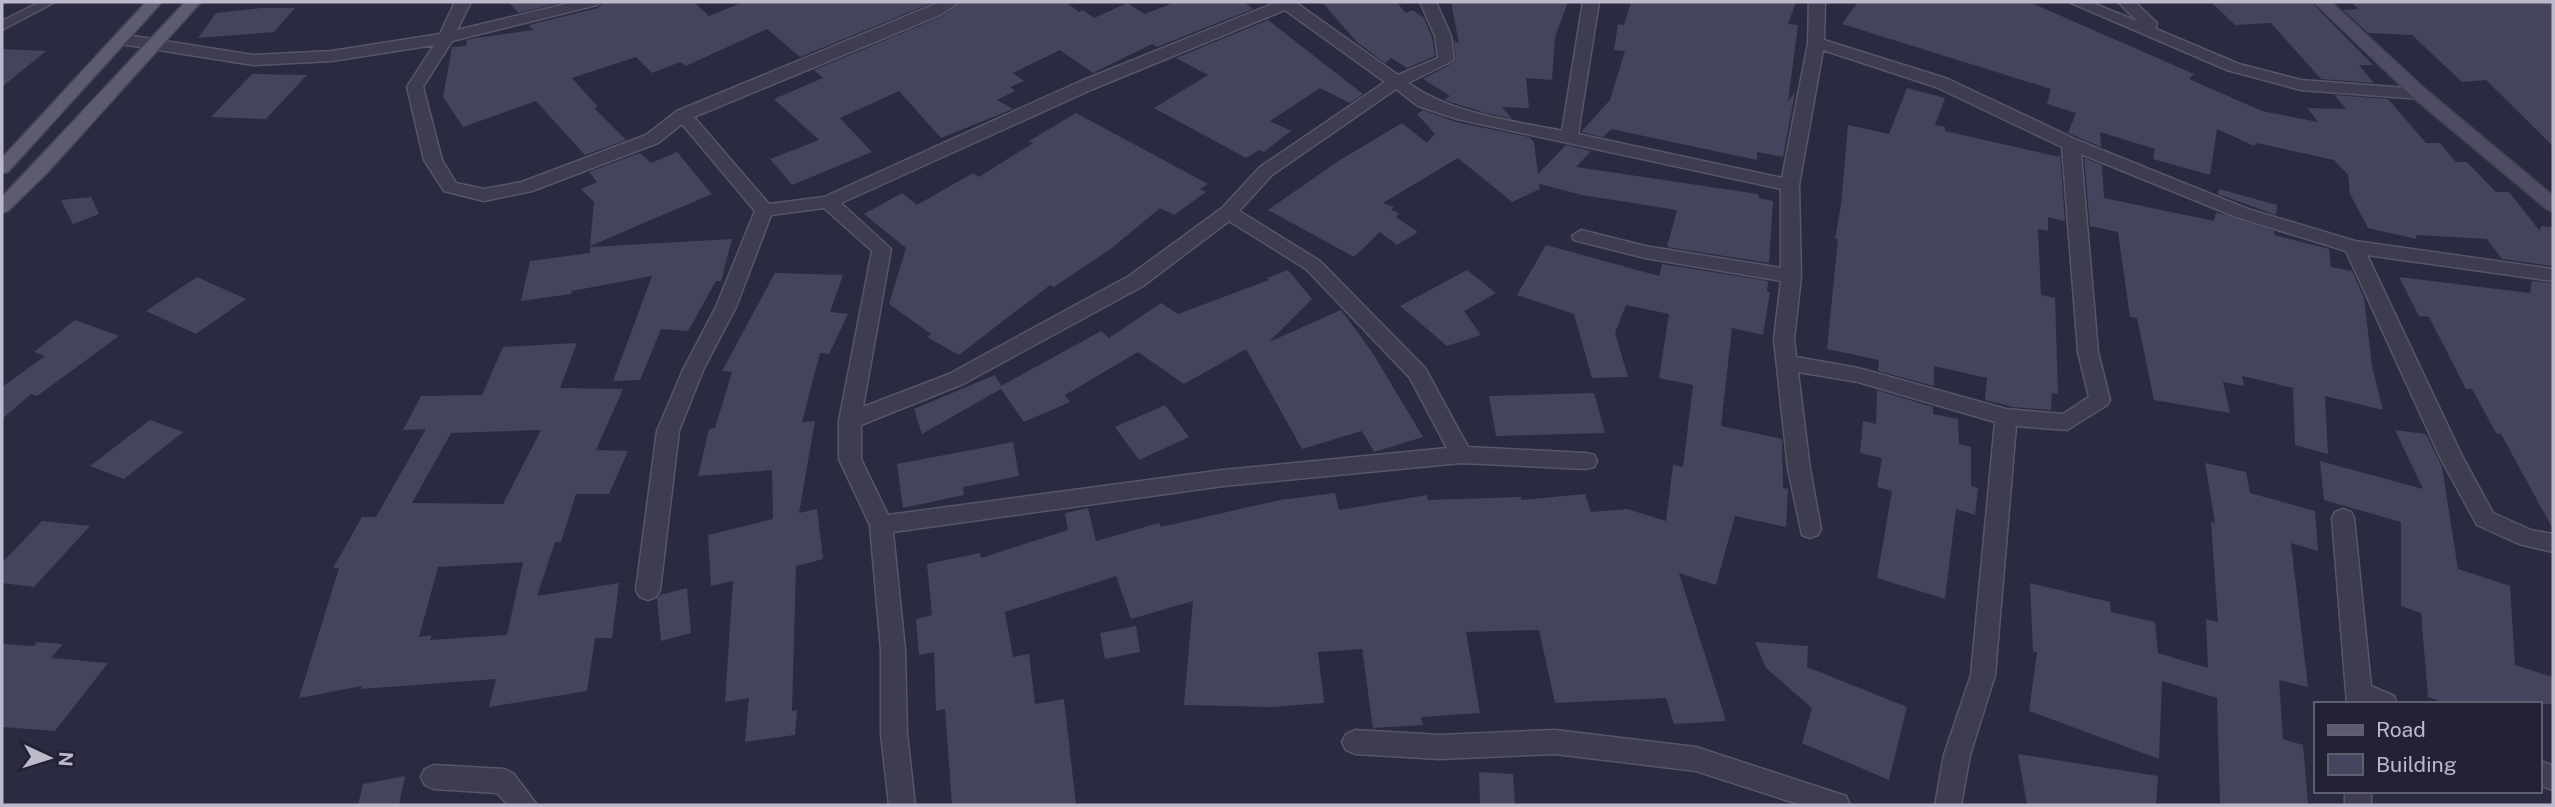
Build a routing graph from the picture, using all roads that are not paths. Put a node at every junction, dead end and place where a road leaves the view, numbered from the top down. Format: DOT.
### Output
graph roads {
  1 [pos="49,2"];
  2 [pos="154,2"];
  3 [pos="194,2"];
  4 [pos="463,2"];
  5 [pos="592,2"];
  6 [pos="951,2"];
  7 [pos="1428,2"];
  8 [pos="1591,2"];
  9 [pos="1817,2"];
  10 [pos="2077,2"];
  11 [pos="2126,2"];
  12 [pos="2322,2"];
  13 [pos="1287,3"];
  14 [pos="2,26"];
  15 [pos="2158,33"];
  16 [pos="446,38"];
  17 [pos="121,39"];
  18 [pos="1815,43"];
  19 [pos="152,46"];
  20 [pos="1396,82"];
  21 [pos="2420,94"];
  22 [pos="683,116"];
  23 [pos="1569,139"];
  24 [pos="2071,144"];
  25 [pos="2,168"];
  26 [pos="1790,185"];
  27 [pos="828,202"];
  28 [pos="2553,205"];
  29 [pos="2,207"];
  30 [pos="764,210"];
  31 [pos="1227,212"];
  32 [pos="1581,236"];
  33 [pos="2354,247"];
  34 [pos="2553,275"];
  35 [pos="1791,276"];
  36 [pos="1787,363"];
  37 [pos="2006,417"];
  38 [pos="850,421"];
  39 [pos="1461,455"];
  40 [pos="1586,461"];
  41 [pos="2343,518"];
  42 [pos="881,525"];
  43 [pos="1810,529"];
  44 [pos="2553,543"];
  45 [pos="648,590"];
  46 [pos="2360,698"];
  47 [pos="1355,742"];
  48 [pos="433,777"];
  49 [pos="524,805"];
  50 [pos="902,805"];
  51 [pos="1837,805"];
  52 [pos="1948,805"];
  1 -- 14 [label="lane"];
  2 -- 17 [label="main road"];
  3 -- 19 [label="main road"];
  4 -- 16 [label="street"];
  5 -- 16 [label="street"];
  6 -- 22 [label="street"];
  7 -- 20 [label="street"];
  8 -- 23 [label="street"];
  9 -- 18 [label="street"];
  10 -- 15 [label="street"];
  11 -- 15 [label="street"];
  12 -- 21 [label="street"];
  13 -- 20 [label="street"];
  13 -- 27 [label="street"];
  15 -- 21 [label="street"];
  16 -- 19 [label="street"];
  16 -- 22 [label="street"];
  17 -- 19 [label="street"];
  17 -- 25 [label="main road"];
  18 -- 24 [label="street"];
  18 -- 26 [label="street"];
  19 -- 29 [label="main road"];
  20 -- 23 [label="street"];
  20 -- 31 [label="street"];
  21 -- 28 [label="street"];
  22 -- 30 [label="street"];
  23 -- 26 [label="street"];
  24 -- 33 [label="street"];
  24 -- 37 [label="street"];
  26 -- 35 [label="street"];
  27 -- 30 [label="street"];
  27 -- 38 [label="street"];
  30 -- 45 [label="street"];
  31 -- 38 [label="street"];
  31 -- 39 [label="street"];
  32 -- 35 [label="street"];
  33 -- 34 [label="street"];
  33 -- 44 [label="street"];
  35 -- 36 [label="street"];
  36 -- 37 [label="street"];
  36 -- 43 [label="street"];
  37 -- 52 [label="street"];
  38 -- 42 [label="street"];
  39 -- 40 [label="street"];
  39 -- 42 [label="street"];
  41 -- 46 [label="street"];
  42 -- 50 [label="street"];
  47 -- 51 [label="street"];
  48 -- 49 [label="street"];
}
